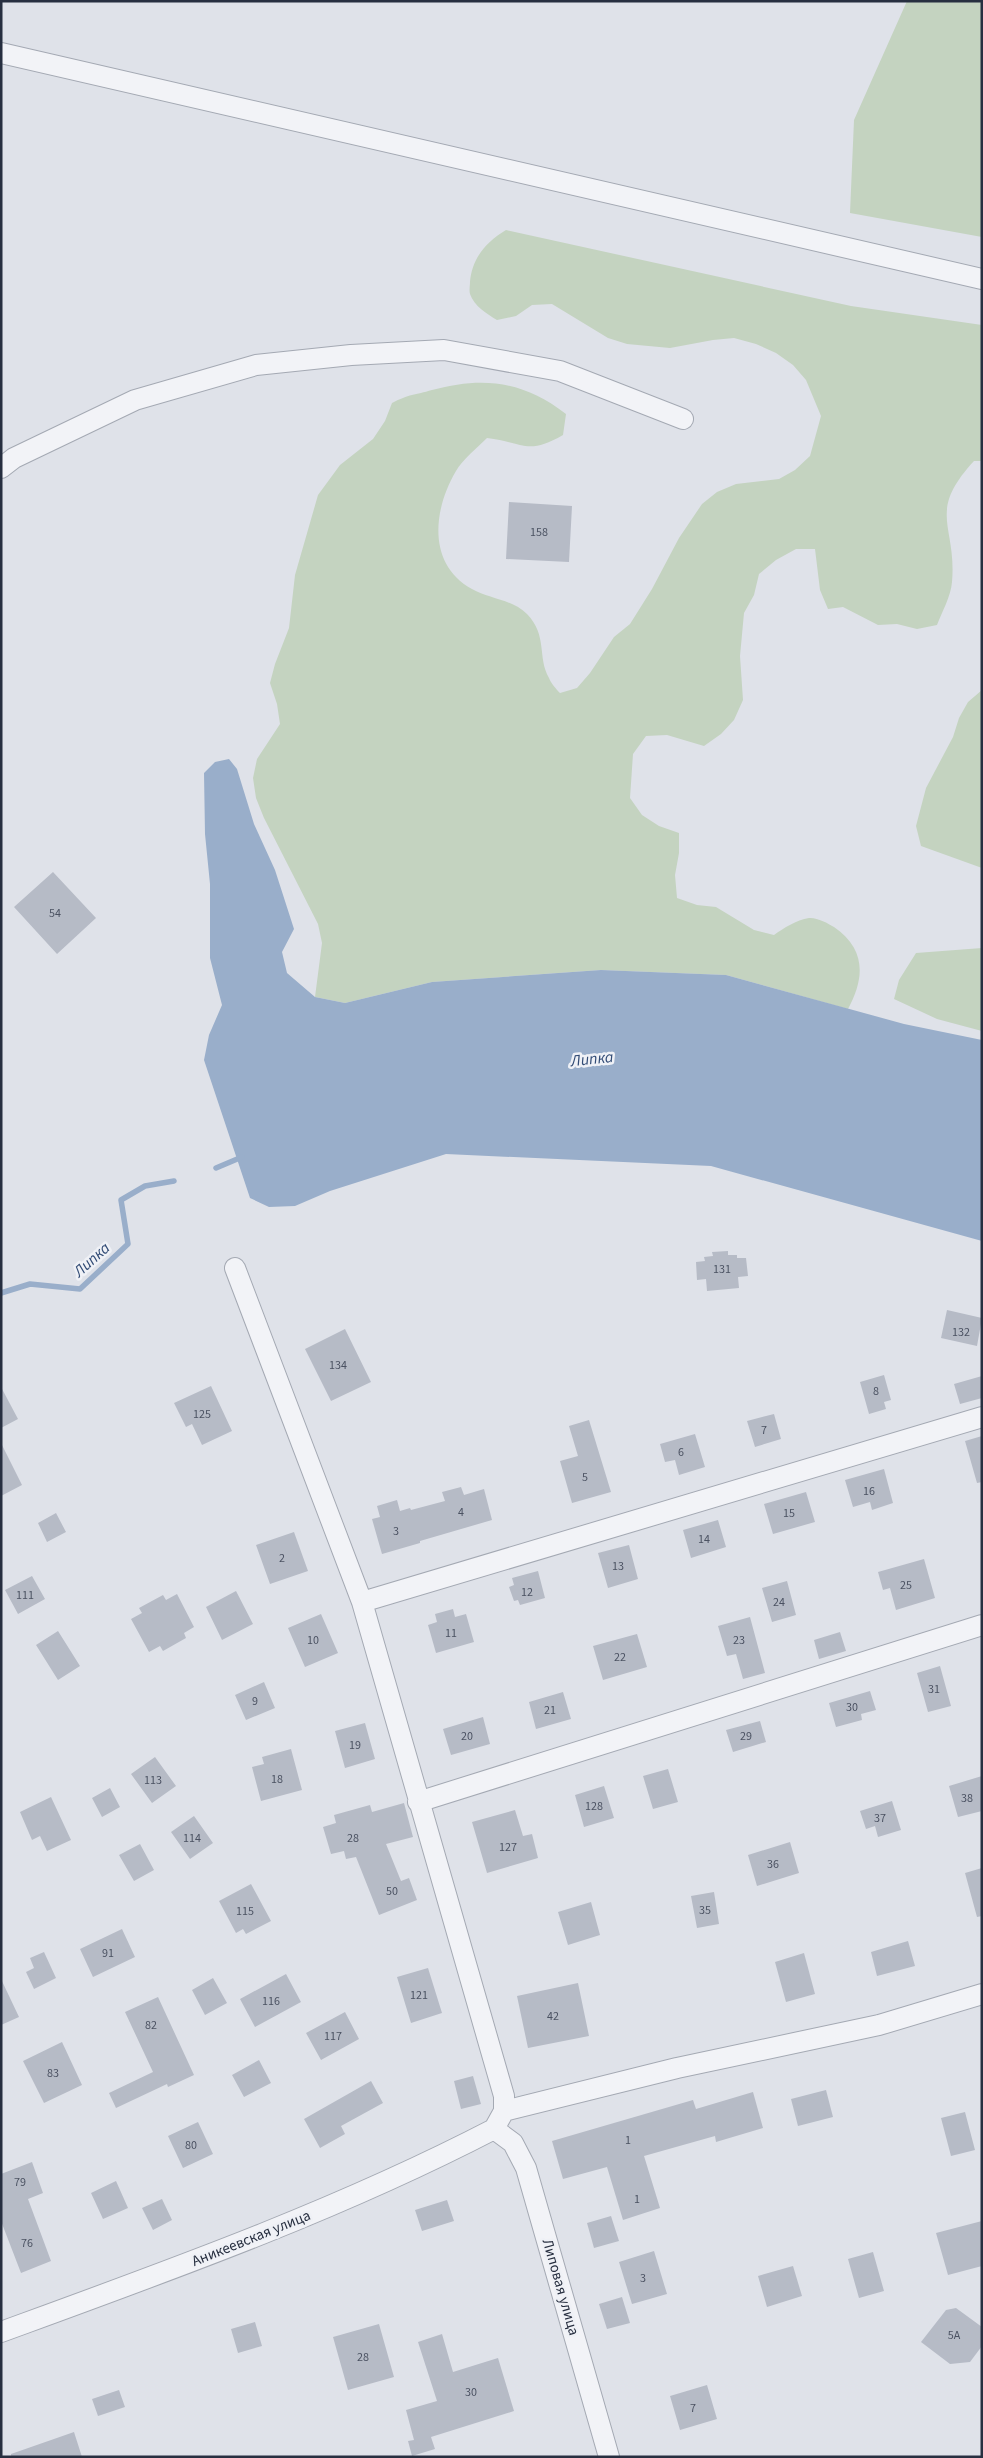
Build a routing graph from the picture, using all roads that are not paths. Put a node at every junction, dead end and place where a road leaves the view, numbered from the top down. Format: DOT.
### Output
graph roads {
  1 [pos="1,53"];
  2 [pos="982,279"];
  3 [pos="683,419"];
  4 [pos="1,468"];
  5 [pos="235,1268"];
  6 [pos="982,1417"];
  7 [pos="362,1602"];
  8 [pos="982,1625"];
  9 [pos="418,1802"];
  10 [pos="982,1994"];
  11 [pos="504,2111"];
  12 [pos="494,2129"];
  13 [pos="1,2332"];
  14 [pos="609,2457"];
  1 -- 2 [label="street"];
  3 -- 4 [label="street"];
  5 -- 7 [label="street"];
  6 -- 7 [label="street"];
  7 -- 9 [label="street"];
  8 -- 9 [label="street"];
  9 -- 11 [label="street"];
  10 -- 11 [label="street"];
  11 -- 12 [label="street"];
  12 -- 13 [label="street, Аникеевская улица"];
  12 -- 14 [label="street, Липовая улица"];
}
